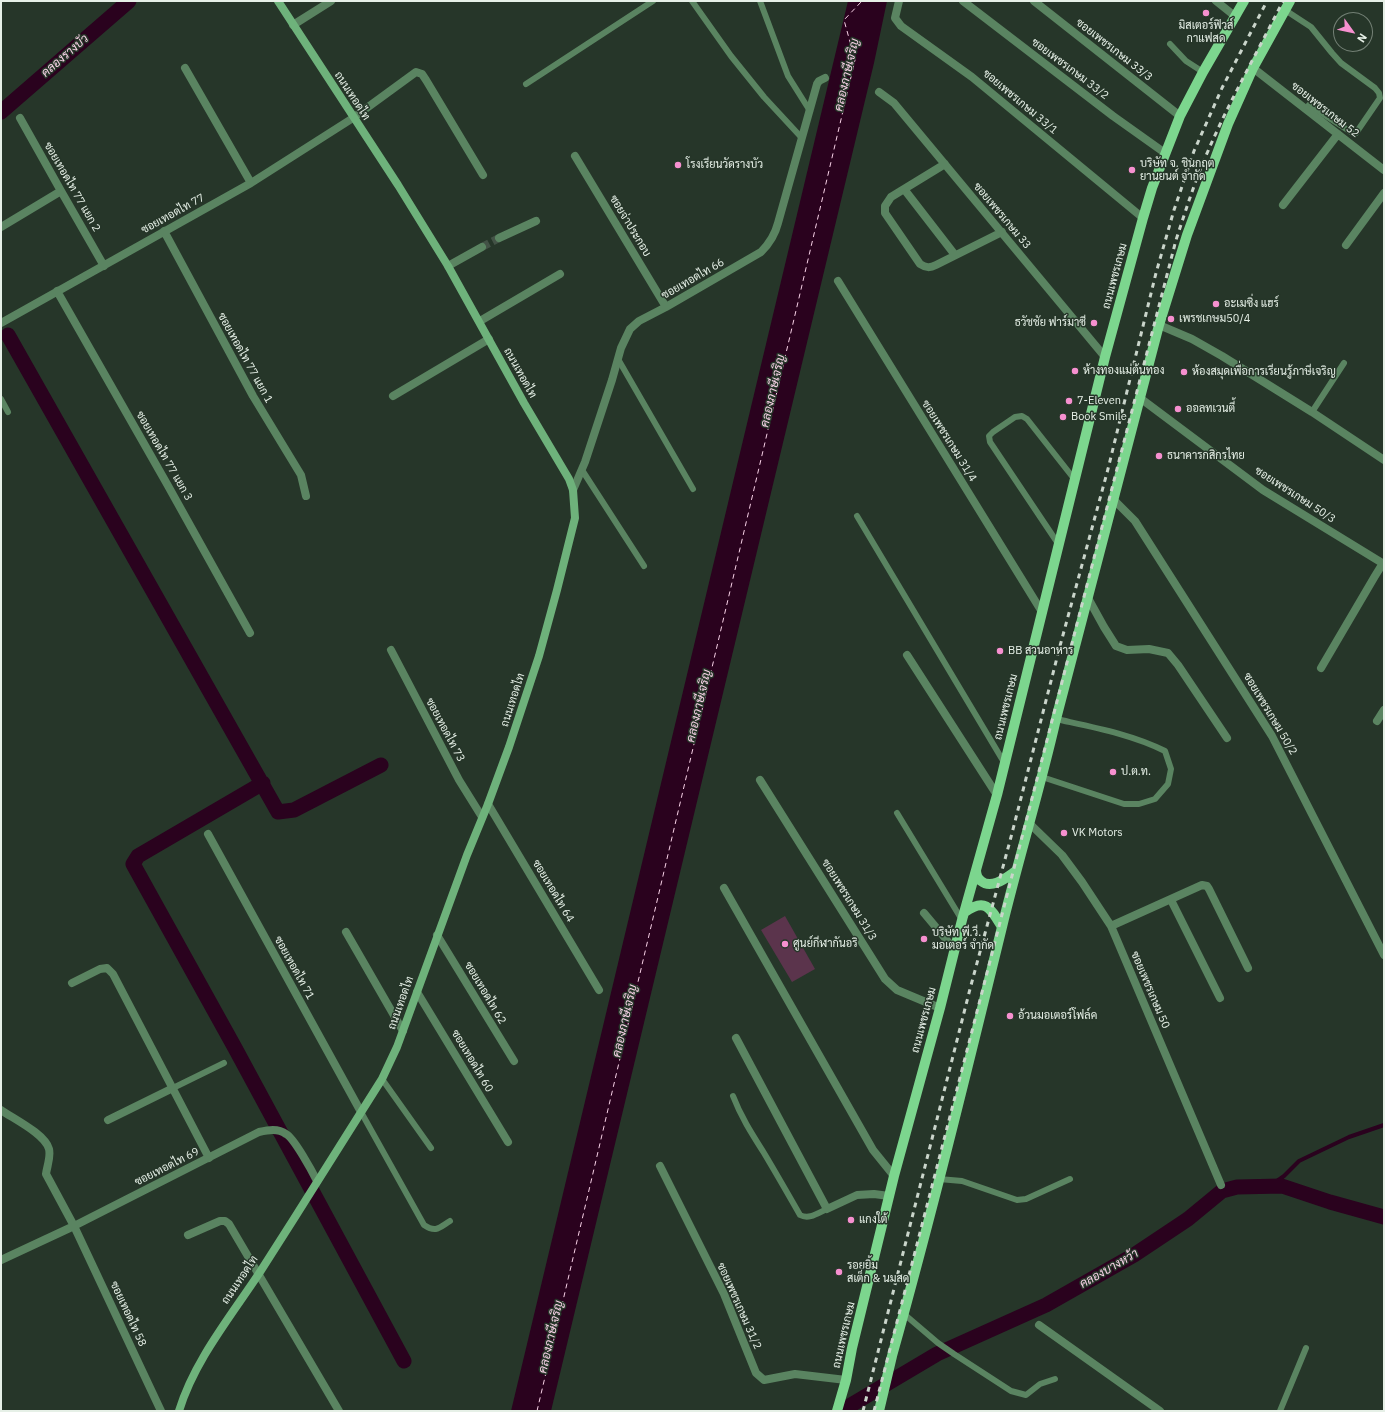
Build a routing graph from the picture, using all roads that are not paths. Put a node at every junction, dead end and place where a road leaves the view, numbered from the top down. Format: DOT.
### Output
graph roads {
  1 [pos="278,1"];
  2 [pos="331,1"];
  3 [pos="653,1"];
  4 [pos="692,1"];
  5 [pos="760,1"];
  6 [pos="899,1"];
  7 [pos="963,1"];
  8 [pos="1034,1"];
  9 [pos="1216,1"];
  10 [pos="1244,1"];
  11 [pos="1290,1"];
  12 [pos="1285,10"];
  13 [pos="1236,17"];
  14 [pos="293,24"];
  15 [pos="1170,44"];
  16 [pos="185,68"];
  17 [pos="1253,68"];
  18 [pos="1203,72"];
  19 [pos="825,78"];
  20 [pos="526,84"];
  21 [pos="879,92"];
  22 [pos="1309,105"];
  23 [pos="810,111"];
  24 [pos="1180,116"];
  25 [pos="20,118"];
  26 [pos="353,118"];
  27 [pos="1338,134"];
  28 [pos="801,137"];
  29 [pos="1165,153"];
  30 [pos="575,156"];
  31 [pos="945,164"];
  32 [pos="1382,165"];
  33 [pos="483,175"];
  34 [pos="251,183"];
  35 [pos="904,189"];
  36 [pos="61,191"];
  37 [pos="1384,193"];
  38 [pos="1283,205"];
  39 [pos="1143,218"];
  40 [pos="536,221"];
  41 [pos="1,227"];
  42 [pos="164,231"];
  43 [pos="1002,232"];
  44 [pos="499,238"];
  45 [pos="1346,245"];
  46 [pos="482,247"];
  47 [pos="955,255"];
  48 [pos="104,266"];
  49 [pos="448,266"];
  50 [pos="560,274"];
  51 [pos="838,281"];
  52 [pos="56,292"];
  53 [pos="666,307"];
  54 [pos="480,321"];
  55 [pos="1,322"];
  56 [pos="1159,325"];
  57 [pos="489,340"];
  58 [pos="1105,357"];
  59 [pos="618,359"];
  60 [pos="1344,363"];
  61 [pos="393,396"];
  62 [pos="1140,398"];
  63 [pos="1,399"];
  64 [pos="8,412"];
  65 [pos="1312,412"];
  66 [pos="1384,460"];
  67 [pos="582,470"];
  68 [pos="1075,480"];
  69 [pos="693,489"];
  70 [pos="573,490"];
  71 [pos="306,496"];
  72 [pos="1113,499"];
  73 [pos="857,516"];
  74 [pos="1059,545"];
  75 [pos="1384,564"];
  76 [pos="644,566"];
  77 [pos="1088,598"];
  78 [pos="1042,612"];
  79 [pos="250,633"];
  80 [pos="391,650"];
  81 [pos="907,655"];
  82 [pos="1321,668"];
  83 [pos="1384,710"];
  84 [pos="1056,719"];
  85 [pos="1377,721"];
  86 [pos="1227,738"];
  87 [pos="1005,764"];
  88 [pos="1042,777"];
  89 [pos="760,780"];
  90 [pos="997,795"];
  91 [pos="488,804"];
  92 [pos="897,813"];
  93 [pos="482,817"];
  94 [pos="1029,823"];
  95 [pos="208,834"];
  96 [pos="978,864"];
  97 [pos="1016,871"];
  98 [pos="724,888"];
  99 [pos="1171,900"];
  100 [pos="924,913"];
  101 [pos="964,916"];
  102 [pos="1111,926"];
  103 [pos="1002,927"];
  104 [pos="346,932"];
  105 [pos="437,935"];
  106 [pos="956,950"];
  107 [pos="1384,955"];
  108 [pos="1248,968"];
  109 [pos="72,983"];
  110 [pos="599,990"];
  111 [pos="417,992"];
  112 [pos="1220,998"];
  113 [pos="940,1008"];
  114 [pos="403,1030"];
  115 [pos="736,1038"];
  116 [pos="514,1061"];
  117 [pos="224,1063"];
  118 [pos="382,1079"];
  119 [pos="173,1088"];
  120 [pos="732,1096"];
  121 [pos="1,1110"];
  122 [pos="361,1112"];
  123 [pos="108,1120"];
  124 [pos="508,1142"];
  125 [pos="431,1148"];
  126 [pos="209,1158"];
  127 [pos="660,1166"];
  128 [pos="894,1176"];
  129 [pos="939,1178"];
  130 [pos="1070,1179"];
  131 [pos="317,1181"];
  132 [pos="1221,1185"];
  133 [pos="889,1196"];
  134 [pos="827,1209"];
  135 [pos="450,1221"];
  136 [pos="74,1226"];
  137 [pos="188,1235"];
  138 [pos="4,1259"];
  139 [pos="259,1273"];
  140 [pos="904,1314"];
  141 [pos="1038,1325"];
  142 [pos="1306,1348"];
  143 [pos="1055,1378"];
  144 [pos="846,1380"];
  145 [pos="838,1409"];
  146 [pos="161,1411"];
  147 [pos="179,1411"];
  148 [pos="339,1411"];
  149 [pos="879,1411"];
  150 [pos="1160,1411"];
  151 [pos="1280,1411"];
  1 -- 14 [label="main road, ถนนเทอดไท"];
  2 -- 14 [label="street"];
  3 -- 20 [label="lane"];
  4 -- 28 [label="lane"];
  5 -- 23 [label="lane"];
  6 -- 39 [label="street, ซอยเพชรเกษม 33/1"];
  7 -- 29 [label="street, ซอยเพชรเกษม 33/2"];
  8 -- 24 [label="street, ซอยเพชรเกษม 33/3"];
  9 -- 13 [label="street"];
  10 -- 13 [label="main road, ถนนเพชรเกษม"];
  11 -- 12 [label="main road"];
  12 -- 17 [label="main road"];
  12 -- 22 [label="lane"];
  13 -- 18 [label="main road, ถนนเพชรเกษม"];
  14 -- 26 [label="main road, ถนนเทอดไท"];
  15 -- 18 [label="lane"];
  16 -- 34 [label="street"];
  17 -- 27 [label="street, ซอยเพชรเกษม 52"];
  17 -- 56 [label="main road"];
  18 -- 24 [label="main road, ถนนเพชรเกษม"];
  19 -- 23 [label="street, ซอยเทอดไท 66"];
  21 -- 31 [label="street, ซอยเพชรเกษม 33"];
  23 -- 28 [label="street, ซอยเทอดไท 66"];
  24 -- 29 [label="main road, ถนนเพชรเกษม"];
  25 -- 36 [label="street, ซอยเทอดไท 77 แยก 2"];
  26 -- 33 [label="street, ซอยเทอดไท 77"];
  26 -- 34 [label="street, ซอยเทอดไท 77"];
  26 -- 49 [label="main road, ถนนเทอดไท"];
  27 -- 32 [label="street, ซอยเพชรเกษม 52"];
  27 -- 38 [label="street"];
  28 -- 53 [label="street, ซอยเทอดไท 66"];
  29 -- 39 [label="main road, ถนนเพชรเกษม"];
  30 -- 53 [label="street, ซอยจ่าประกอบ"];
  31 -- 35 [label="street"];
  31 -- 43 [label="street, ซอยเพชรเกษม 33"];
  34 -- 42 [label="street, ซอยเทอดไท 77"];
  35 -- 47 [label="street"];
  35 -- 47 [label="street"];
  36 -- 41 [label="street"];
  36 -- 48 [label="street, ซอยเทอดไท 77 แยก 2"];
  37 -- 45 [label="street"];
  39 -- 58 [label="main road, ถนนเพชรเกษม"];
  40 -- 44 [label="street"];
  42 -- 48 [label="street, ซอยเทอดไท 77"];
  42 -- 71 [label="street, ซอยเทอดไท 77 แยก 1"];
  43 -- 47 [label="street"];
  43 -- 58 [label="street, ซอยเพชรเกษม 33"];
  46 -- 49 [label="street"];
  48 -- 52 [label="street, ซอยเทอดไท 77"];
  49 -- 54 [label="main road, ถนนเทอดไท"];
  50 -- 54 [label="street"];
  51 -- 78 [label="street, ซอยเพชรเกษม 31/4"];
  52 -- 55 [label="street, ซอยเทอดไท 77"];
  52 -- 79 [label="street, ซอยเทอดไท 77 แยก 3"];
  53 -- 59 [label="street, ซอยเทอดไท 66"];
  54 -- 57 [label="main road, ถนนเทอดไท"];
  56 -- 62 [label="main road"];
  56 -- 65 [label="street"];
  57 -- 61 [label="street"];
  57 -- 70 [label="main road, ถนนเทอดไท"];
  58 -- 68 [label="main road, ถนนเพชรเกษม"];
  59 -- 67 [label="street, ซอยเทอดไท 66"];
  59 -- 69 [label="lane"];
  60 -- 65 [label="lane"];
  62 -- 72 [label="main road"];
  62 -- 75 [label="street, ซอยเพชรเกษม 50/3"];
  63 -- 64 [label="lane"];
  65 -- 66 [label="street"];
  67 -- 70 [label="street, ซอยเทอดไท 66"];
  67 -- 76 [label="lane"];
  68 -- 74 [label="main road, ถนนเพชรเกษม"];
  68 -- 74 [label="lane"];
  70 -- 91 [label="main road, ถนนเทอดไท"];
  72 -- 77 [label="main road"];
  72 -- 107 [label="street, ซอยเพชรเกษม 50/2"];
  73 -- 87 [label="lane"];
  74 -- 78 [label="main road, ถนนเพชรเกษม"];
  75 -- 82 [label="street"];
  77 -- 84 [label="main road"];
  77 -- 86 [label="street"];
  78 -- 87 [label="main road, ถนนเพชรเกษม"];
  80 -- 93 [label="street, ซอยเทอดไท 73"];
  81 -- 90 [label="street"];
  83 -- 85 [label="street"];
  84 -- 88 [label="main road"];
  84 -- 88 [label="lane"];
  87 -- 90 [label="main road, ถนนเพชรเกษม"];
  88 -- 94 [label="main road"];
  89 -- 113 [label="street, ซอยเพชรเกษม 31/3"];
  90 -- 96 [label="main road, ถนนเพชรเกษม"];
  91 -- 93 [label="main road, ถนนเทอดไท"];
  91 -- 110 [label="street, ซอยเทอดไท 64"];
  92 -- 101 [label="lane"];
  93 -- 105 [label="main road, ถนนเทอดไท"];
  94 -- 97 [label="main road"];
  94 -- 102 [label="street, ซอยเพชรเกษม 50"];
  95 -- 122 [label="street, ซอยเทอดไท 71"];
  96 -- 97 [label="main road"];
  96 -- 101 [label="main road, ถนนเพชรเกษม"];
  97 -- 103 [label="main road"];
  98 -- 128 [label="street"];
  99 -- 102 [label="street"];
  99 -- 108 [label="street"];
  99 -- 112 [label="street"];
  100 -- 106 [label="street"];
  101 -- 103 [label="main road"];
  101 -- 106 [label="main road, ถนนเพชรเกษม"];
  102 -- 132 [label="street, ซอยเพชรเกษม 50"];
  103 -- 129 [label="main road"];
  104 -- 114 [label="street"];
  105 -- 111 [label="main road, ถนนเทอดไท"];
  105 -- 116 [label="street, ซอยเทอดไท 62"];
  106 -- 113 [label="main road, ถนนเพชรเกษม"];
  109 -- 119 [label="street"];
  111 -- 114 [label="main road, ถนนเทอดไท"];
  111 -- 124 [label="street, ซอยเทอดไท 60"];
  113 -- 128 [label="main road, ถนนเพชรเกษม"];
  114 -- 118 [label="main road, ถนนเทอดไท"];
  115 -- 134 [label="street"];
  117 -- 119 [label="lane"];
  118 -- 122 [label="main road, ถนนเทอดไท"];
  118 -- 125 [label="lane"];
  119 -- 123 [label="street"];
  119 -- 126 [label="street"];
  120 -- 134 [label="lane"];
  121 -- 136 [label="street, ซอยเทอดไท 58"];
  122 -- 131 [label="main road, ถนนเทอดไท"];
  122 -- 135 [label="lane"];
  126 -- 131 [label="street, ซอยเทอดไท 69"];
  126 -- 136 [label="street, ซอยเทอดไท 69"];
  127 -- 144 [label="street, ซอยเพชรเกษม 31/2"];
  128 -- 133 [label="main road, ถนนเพชรเกษม"];
  129 -- 130 [label="lane"];
  129 -- 140 [label="main road"];
  131 -- 139 [label="main road, ถนนเทอดไท"];
  133 -- 134 [label="street"];
  133 -- 144 [label="main road, ถนนเพชรเกษม"];
  136 -- 138 [label="street, ซอยเทอดไท 69"];
  136 -- 146 [label="street, ซอยเทอดไท 58"];
  137 -- 139 [label="street"];
  139 -- 147 [label="main road, ถนนเทอดไท"];
  139 -- 148 [label="street"];
  140 -- 143 [label="lane"];
  140 -- 149 [label="main road"];
  141 -- 150 [label="street"];
  142 -- 151 [label="lane"];
  144 -- 145 [label="main road, ถนนเพชรเกษม"];
}
